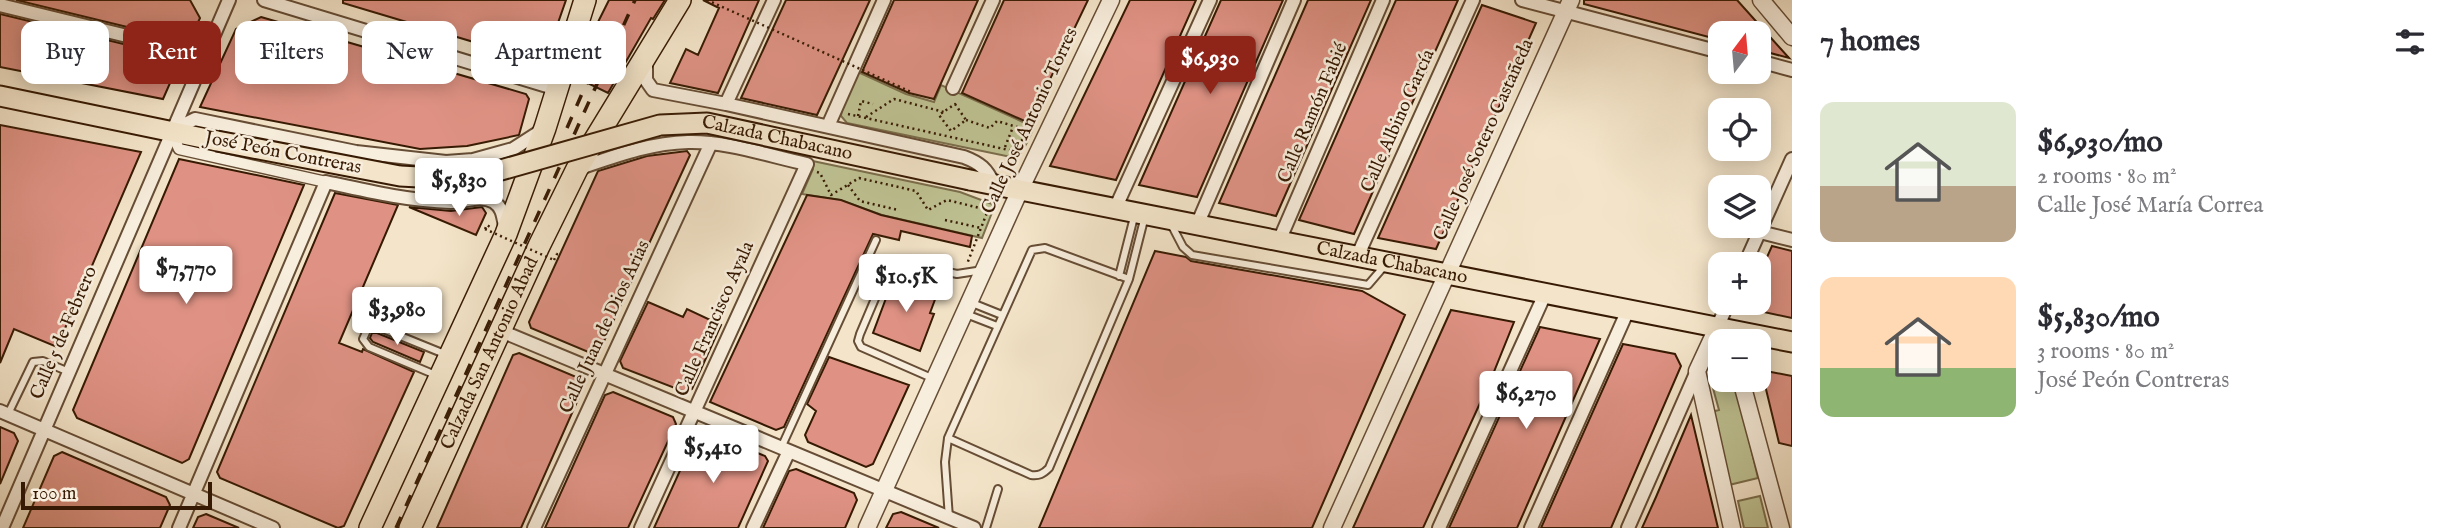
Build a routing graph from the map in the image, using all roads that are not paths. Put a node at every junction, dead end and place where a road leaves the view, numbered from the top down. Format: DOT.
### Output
graph roads {
  1 [pos="229,0"];
  2 [pos="264,0"];
  3 [pos="585,0"];
  4 [pos="680,0"];
  5 [pos="774,0"];
  6 [pos="884,0"];
  7 [pos="993,0"];
  8 [pos="1111,0"];
  9 [pos="1210,0"];
  10 [pos="1294,0"];
  11 [pos="1383,0"];
  12 [pos="1473,0"];
  13 [pos="1522,0"];
  14 [pos="1761,0"];
  15 [pos="0,5"];
  16 [pos="1568,6"];
  17 [pos="220,21"];
  18 [pos="123,35"];
  19 [pos="1792,37"];
  20 [pos="1708,48"];
  21 [pos="646,55"];
  22 [pos="1771,64"];
  23 [pos="1792,70"];
  24 [pos="192,84"];
  25 [pos="953,88"];
  26 [pos="557,89"];
  27 [pos="0,96"];
  28 [pos="726,104"];
  29 [pos="828,126"];
  30 [pos="545,128"];
  31 [pos="171,131"];
  32 [pos="711,144"];
  33 [pos="560,153"];
  34 [pos="1792,159"];
  35 [pos="807,164"];
  36 [pos="577,169"];
  37 [pos="1788,177"];
  38 [pos="327,182"];
  39 [pos="994,185"];
  40 [pos="1020,190"];
  41 [pos="1115,209"];
  42 [pos="1771,210"];
  43 [pos="1140,214"];
  44 [pos="1169,219"];
  45 [pos="1197,225"];
  46 [pos="493,229"];
  47 [pos="1771,235"];
  48 [pos="876,240"];
  49 [pos="1792,240"];
  50 [pos="1279,241"];
  51 [pos="1357,257"];
  52 [pos="1388,263"];
  53 [pos="985,270"];
  54 [pos="1446,275"];
  55 [pos="1119,276"];
  56 [pos="1129,279"];
  57 [pos="1545,294"];
  58 [pos="967,308"];
  59 [pos="1628,310"];
  60 [pos="1002,315"];
  61 [pos="997,326"];
  62 [pos="501,331"];
  63 [pos="1708,332"];
  64 [pos="1771,340"];
  65 [pos="1792,342"];
  66 [pos="1708,354"];
  67 [pos="449,356"];
  68 [pos="1697,370"];
  69 [pos="69,372"];
  70 [pos="603,374"];
  71 [pos="440,376"];
  72 [pos="934,379"];
  73 [pos="1744,392"];
  74 [pos="4,412"];
  75 [pos="694,412"];
  76 [pos="44,430"];
  77 [pos="947,438"];
  78 [pos="785,449"];
  79 [pos="998,489"];
  80 [pos="884,491"];
  81 [pos="194,494"];
  82 [pos="950,518"];
  83 [pos="2,528"];
  84 [pos="179,528"];
  85 [pos="273,528"];
  86 [pos="370,528"];
  87 [pos="410,528"];
  88 [pos="534,528"];
  89 [pos="641,528"];
  90 [pos="753,528"];
  91 [pos="867,528"];
  92 [pos="972,528"];
  93 [pos="986,528"];
  94 [pos="1332,528"];
  95 [pos="1439,528"];
  96 [pos="1531,528"];
  97 [pos="1628,528"];
  98 [pos="1732,528"];
  99 [pos="1781,528"];
  1 -- 17 [label="street, Calle 5 de Febrero"];
  2 -- 26 [label="street"];
  3 -- 26 [label="highway, Calzada San Antonio Abad"];
  4 -- 21 [label="highway, Calzada San Antonio Abad"];
  5 -- 28 [label="street"];
  6 -- 29 [label="street"];
  7 -- 25 [label="street"];
  8 -- 40 [label="street, Calle José Antonio Torres"];
  9 -- 41 [label="street"];
  10 -- 45 [label="street"];
  11 -- 50 [label="street, Calle Ramón Fabié"];
  12 -- 51 [label="street, Calle Albino García"];
  13 -- 16 [label="street"];
  14 -- 19 [label="street"];
  15 -- 18 [label="street"];
  16 -- 20 [label="street"];
  16 -- 54 [label="street, Calle José Sotero Castañeda"];
  21 -- 28 [label="street, Calzada Chabacano"];
  21 -- 36 [label="highway, Calzada San Antonio Abad"];
  22 -- 23 [label="street"];
  24 -- 31 [label="street, Calle 5 de Febrero"];
  26 -- 30 [label="highway, Calzada San Antonio Abad"];
  27 -- 31 [label="main road, José Peón Contreras"];
  28 -- 29 [label="street, Calzada Chabacano"];
  29 -- 39 [label="street, Calzada Chabacano"];
  30 -- 31 [label="street, José Peón Contreras"];
  30 -- 46 [label="highway, Calzada San Antonio Abad"];
  31 -- 33 [label="main road, José Peón Contreras, bridge"];
  31 -- 38 [label="street"];
  31 -- 69 [label="street, Calle 5 de Febrero"];
  32 -- 35 [label="street, Calzada Chabacano"];
  32 -- 36 [label="street, Calzada Chabacano"];
  32 -- 70 [label="street, Calle Juan de Dios Arias"];
  33 -- 39 [label="main road, Calzada Chabacano, bridge"];
  34 -- 37 [label="street"];
  35 -- 75 [label="street, Calle Francisco Ayala"];
  36 -- 62 [label="highway, Calzada San Antonio Abad"];
  37 -- 42 [label="street"];
  38 -- 46 [label="street, José Peón Contreras"];
  38 -- 81 [label="street"];
  39 -- 40 [label="main road, Calzada Chabacano"];
  40 -- 41 [label="main road, Calzada Chabacano"];
  40 -- 53 [label="street, Calle José Antonio Torres"];
  41 -- 43 [label="main road, Calzada Chabacano"];
  43 -- 44 [label="main road, Calzada Chabacano"];
  43 -- 55 [label="lane"];
  43 -- 56 [label="lane"];
  44 -- 45 [label="main road, Calzada Chabacano"];
  44 -- 52 [label="lane"];
  45 -- 50 [label="main road, Calzada Chabacano"];
  46 -- 67 [label="highway, Calzada San Antonio Abad"];
  47 -- 49 [label="street"];
  48 -- 78 [label="lane"];
  50 -- 51 [label="main road, Calzada Chabacano"];
  51 -- 52 [label="main road, Calzada Chabacano"];
  52 -- 54 [label="main road, Calzada Chabacano"];
  53 -- 58 [label="street, Calle José Antonio Torres"];
  53 -- 72 [label="lane"];
  54 -- 57 [label="main road, Calzada Chabacano"];
  54 -- 94 [label="street, Calle José Sotero Castañeda"];
  55 -- 56 [label="lane"];
  55 -- 60 [label="lane"];
  56 -- 77 [label="lane"];
  57 -- 59 [label="main road, Calzada Chabacano"];
  57 -- 95 [label="street"];
  58 -- 60 [label="lane"];
  58 -- 61 [label="lane"];
  58 -- 72 [label="street, Calle José Antonio Torres"];
  59 -- 63 [label="main road, Calzada Chabacano"];
  59 -- 96 [label="street"];
  60 -- 61 [label="lane"];
  61 -- 77 [label="lane"];
  62 -- 70 [label="street"];
  62 -- 87 [label="highway, Calzada San Antonio Abad"];
  64 -- 65 [label="main road, Calzada Chabacano"];
  66 -- 68 [label="street"];
  67 -- 71 [label="highway, Calzada San Antonio Abad"];
  67 -- 71 [label="lane"];
  68 -- 97 [label="street"];
  68 -- 98 [label="street"];
  69 -- 74 [label="lane"];
  69 -- 76 [label="street, Calle 5 de Febrero"];
  70 -- 75 [label="street"];
  70 -- 88 [label="street, Calle Juan de Dios Arias"];
  71 -- 86 [label="highway, Calzada San Antonio Abad"];
  72 -- 80 [label="street, Calle José Antonio Torres"];
  73 -- 99 [label="street"];
  74 -- 76 [label="street"];
  75 -- 78 [label="street"];
  75 -- 89 [label="street, Calle Francisco Ayala"];
  76 -- 81 [label="street"];
  76 -- 83 [label="street, Calle 5 de Febrero"];
  77 -- 82 [label="lane"];
  78 -- 80 [label="street"];
  78 -- 90 [label="street"];
  79 -- 93 [label="lane"];
  80 -- 82 [label="street"];
  80 -- 91 [label="street, Calle José Antonio Torres"];
  81 -- 84 [label="street"];
  81 -- 85 [label="street"];
  82 -- 92 [label="street"];
}
